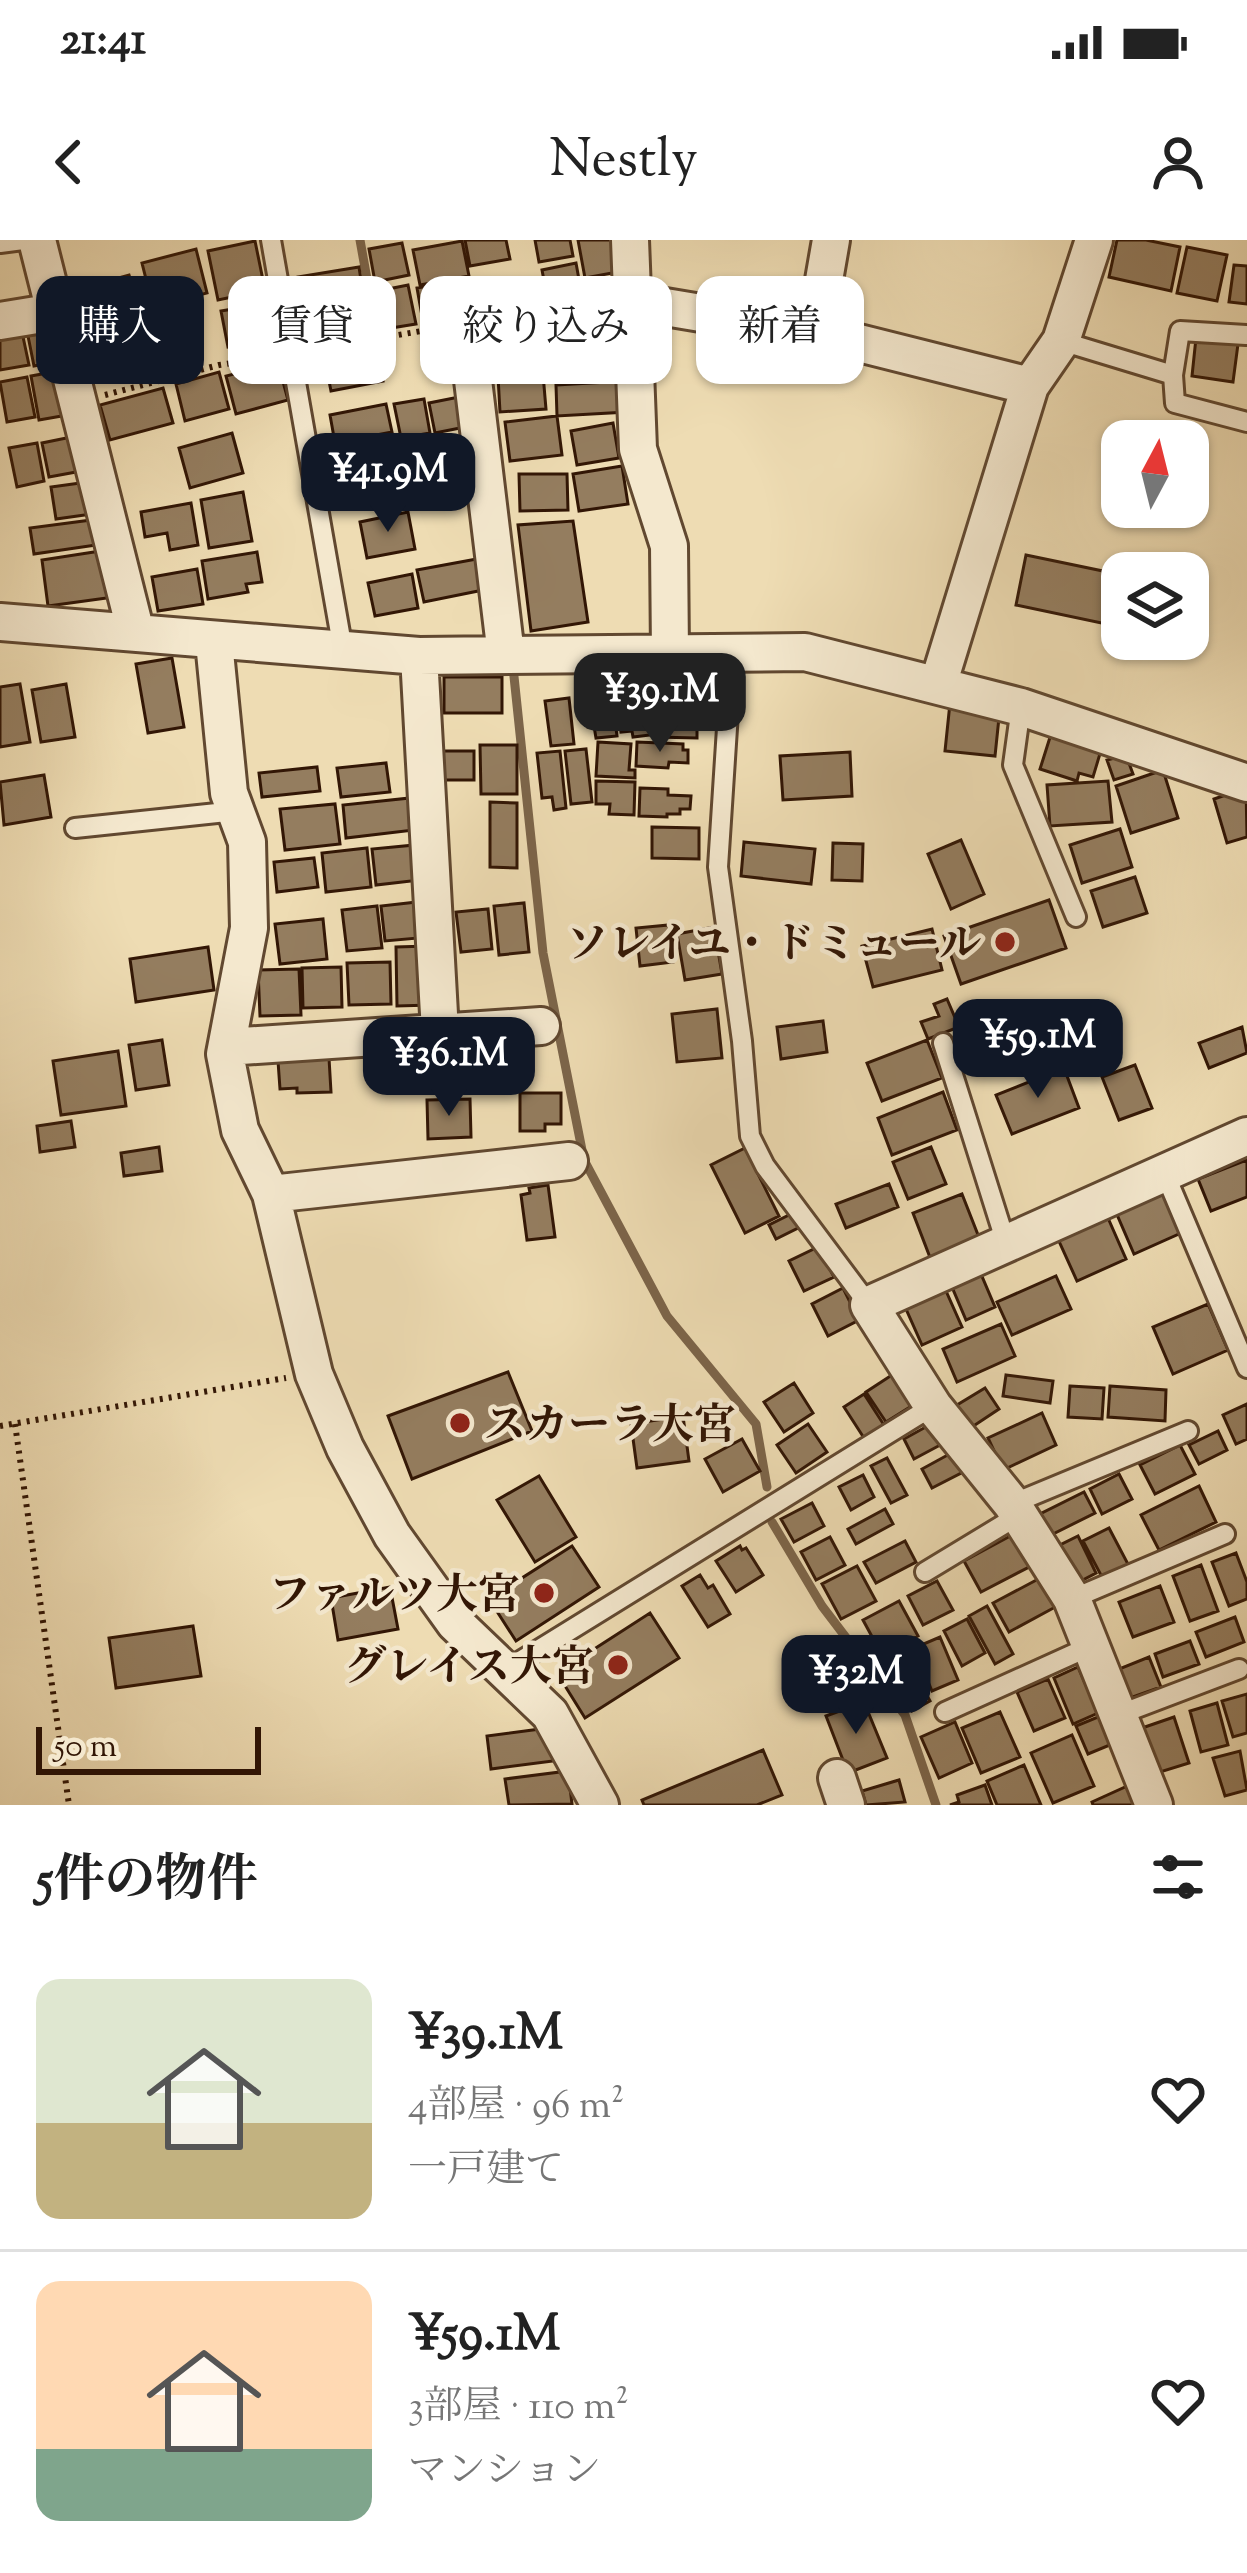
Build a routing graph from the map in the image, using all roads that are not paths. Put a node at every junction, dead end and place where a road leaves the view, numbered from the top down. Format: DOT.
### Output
graph roads {
  1 [pos="23,240"];
  2 [pos="37,240"];
  3 [pos="271,240"];
  4 [pos="630,240"];
  5 [pos="831,240"];
  6 [pos="1094,240"];
  7 [pos="0,243"];
  8 [pos="46,276"];
  9 [pos="633,276"];
  10 [pos="825,276"];
  11 [pos="36,315"];
  12 [pos="0,320"];
  13 [pos="1246,335"];
  14 [pos="1060,341"];
  15 [pos="864,344"];
  16 [pos="1173,375"];
  17 [pos="73,384"];
  18 [pos="473,384"];
  19 [pos="637,384"];
  20 [pos="1030,386"];
  21 [pos="1247,422"];
  22 [pos="0,622"];
  23 [pos="136,633"];
  24 [pos="214,642"];
  25 [pos="343,650"];
  26 [pos="732,651"];
  27 [pos="670,654"];
  28 [pos="506,655"];
  29 [pos="419,656"];
  30 [pos="938,685"];
  31 [pos="1021,707"];
  32 [pos="1247,783"];
  33 [pos="236,812"];
  34 [pos="75,828"];
  35 [pos="1076,916"];
  36 [pos="542,1026"];
  37 [pos="440,1032"];
  38 [pos="943,1043"];
  39 [pos="226,1047"];
  40 [pos="1247,1136"];
  41 [pos="568,1161"];
  42 [pos="1165,1174"];
  43 [pos="271,1194"];
  44 [pos="1006,1243"];
  45 [pos="869,1306"];
  46 [pos="1247,1367"];
  47 [pos="933,1406"];
  48 [pos="1188,1431"];
  49 [pos="1016,1509"];
  50 [pos="1225,1534"];
  51 [pos="925,1571"];
  52 [pos="1072,1599"];
  53 [pos="1091,1646"];
  54 [pos="1239,1669"];
  55 [pos="504,1671"];
  56 [pos="945,1712"];
  57 [pos="1118,1714"];
  58 [pos="600,1805"];
  59 [pos="1154,1805"];
  1 -- 7 [label="lane"];
  2 -- 8 [label="street"];
  3 -- 25 [label="lane"];
  4 -- 9 [label="street"];
  5 -- 10 [label="street"];
  6 -- 14 [label="street"];
  11 -- 12 [label="street"];
  13 -- 16 [label="lane"];
  14 -- 16 [label="lane"];
  14 -- 20 [label="street"];
  15 -- 20 [label="street"];
  16 -- 21 [label="lane"];
  17 -- 23 [label="street"];
  18 -- 28 [label="street"];
  19 -- 27 [label="street"];
  20 -- 30 [label="street"];
  22 -- 23 [label="street"];
  23 -- 24 [label="street"];
  24 -- 25 [label="street"];
  24 -- 33 [label="street"];
  25 -- 29 [label="street"];
  26 -- 27 [label="street"];
  26 -- 30 [label="street"];
  26 -- 45 [label="lane"];
  27 -- 28 [label="street"];
  28 -- 29 [label="street"];
  29 -- 37 [label="street"];
  30 -- 31 [label="street"];
  31 -- 32 [label="street"];
  31 -- 35 [label="lane"];
  33 -- 34 [label="lane"];
  33 -- 39 [label="street"];
  36 -- 37 [label="street"];
  37 -- 39 [label="street"];
  38 -- 44 [label="lane"];
  39 -- 43 [label="street"];
  40 -- 42 [label="street"];
  41 -- 43 [label="street"];
  42 -- 44 [label="street"];
  42 -- 46 [label="lane"];
  43 -- 55 [label="street"];
  44 -- 45 [label="street"];
  45 -- 47 [label="street"];
  47 -- 49 [label="street"];
  47 -- 55 [label="lane"];
  48 -- 49 [label="lane"];
  49 -- 51 [label="lane"];
  49 -- 52 [label="street"];
  50 -- 52 [label="lane"];
  52 -- 53 [label="street"];
  53 -- 56 [label="lane"];
  53 -- 57 [label="street"];
  54 -- 57 [label="lane"];
  55 -- 58 [label="street"];
  57 -- 59 [label="street"];
}
